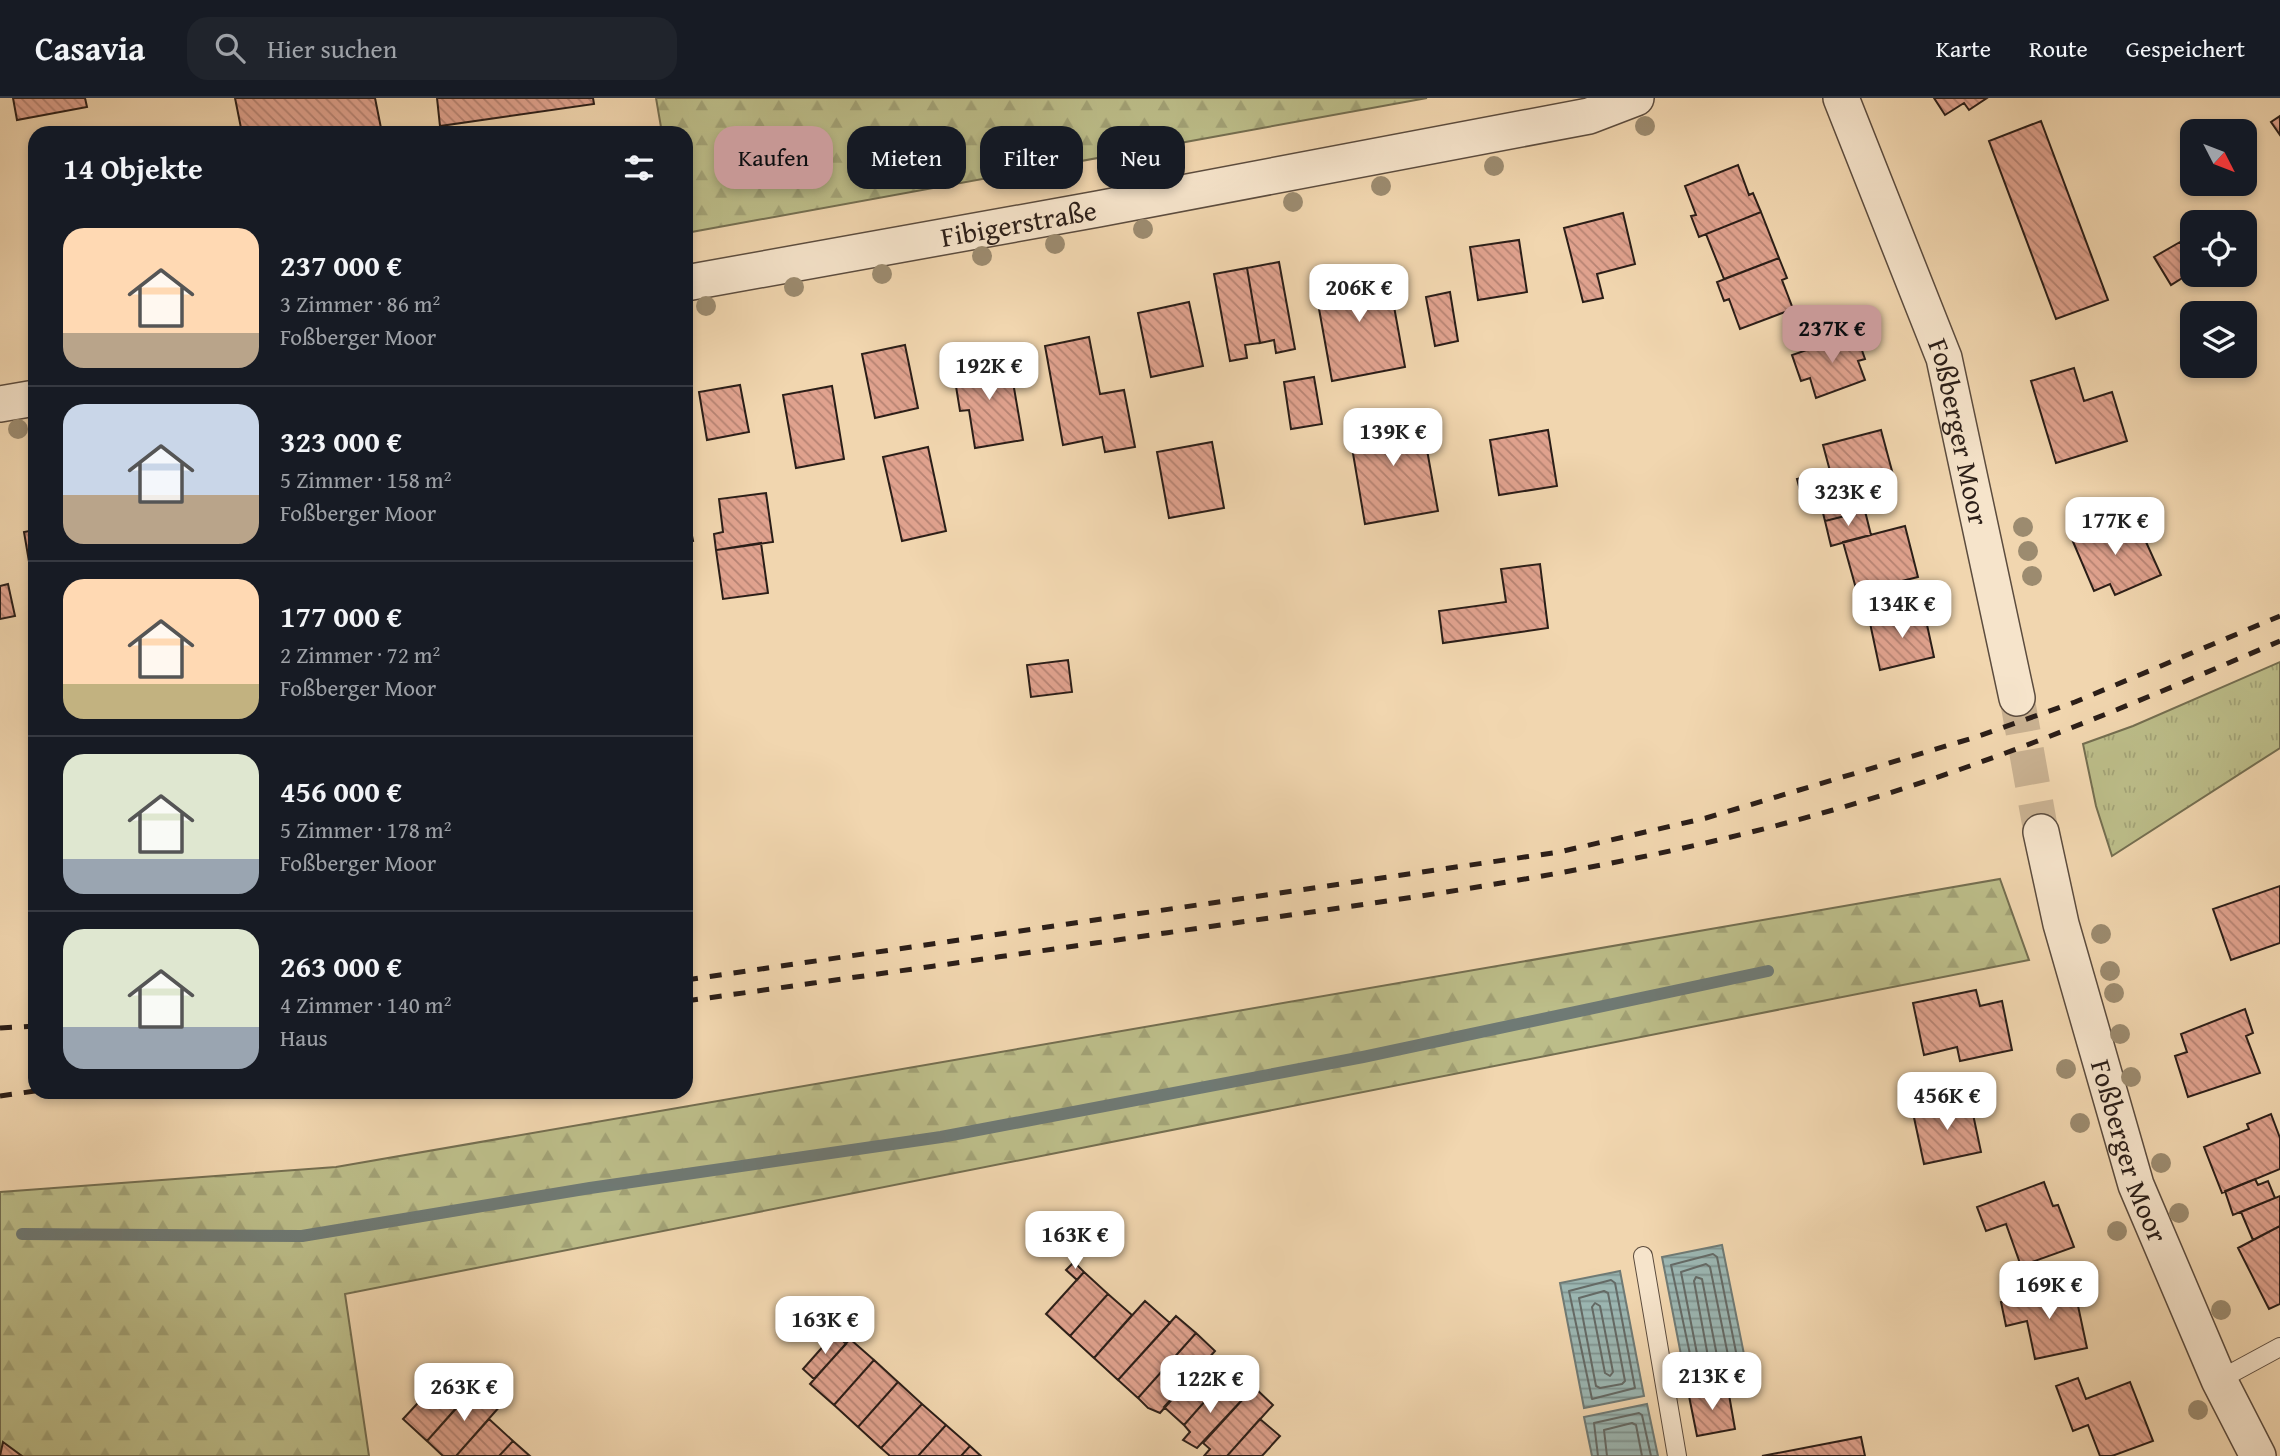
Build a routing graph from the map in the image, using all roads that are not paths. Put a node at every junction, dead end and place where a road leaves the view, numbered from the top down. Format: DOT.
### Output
graph roads {
  1 [pos="1636,98"];
  2 [pos="1841,98"];
  3 [pos="693,282"];
  4 [pos="28,399"];
  5 [pos="0,404"];
  6 [pos="2017,698"];
  7 [pos="2041,832"];
  8 [pos="1643,1256"];
  9 [pos="2280,1348"];
  10 [pos="2219,1380"];
  11 [pos="2255,1455"];
  12 [pos="1677,1456"];
  1 -- 3 [label="street, Fibigerstraße"];
  2 -- 6 [label="street, Foßberger Moor"];
  4 -- 5 [label="street"];
  7 -- 10 [label="street, Foßberger Moor"];
  8 -- 12 [label="lane"];
  9 -- 10 [label="lane"];
  10 -- 11 [label="street, Foßberger Moor"];
}
